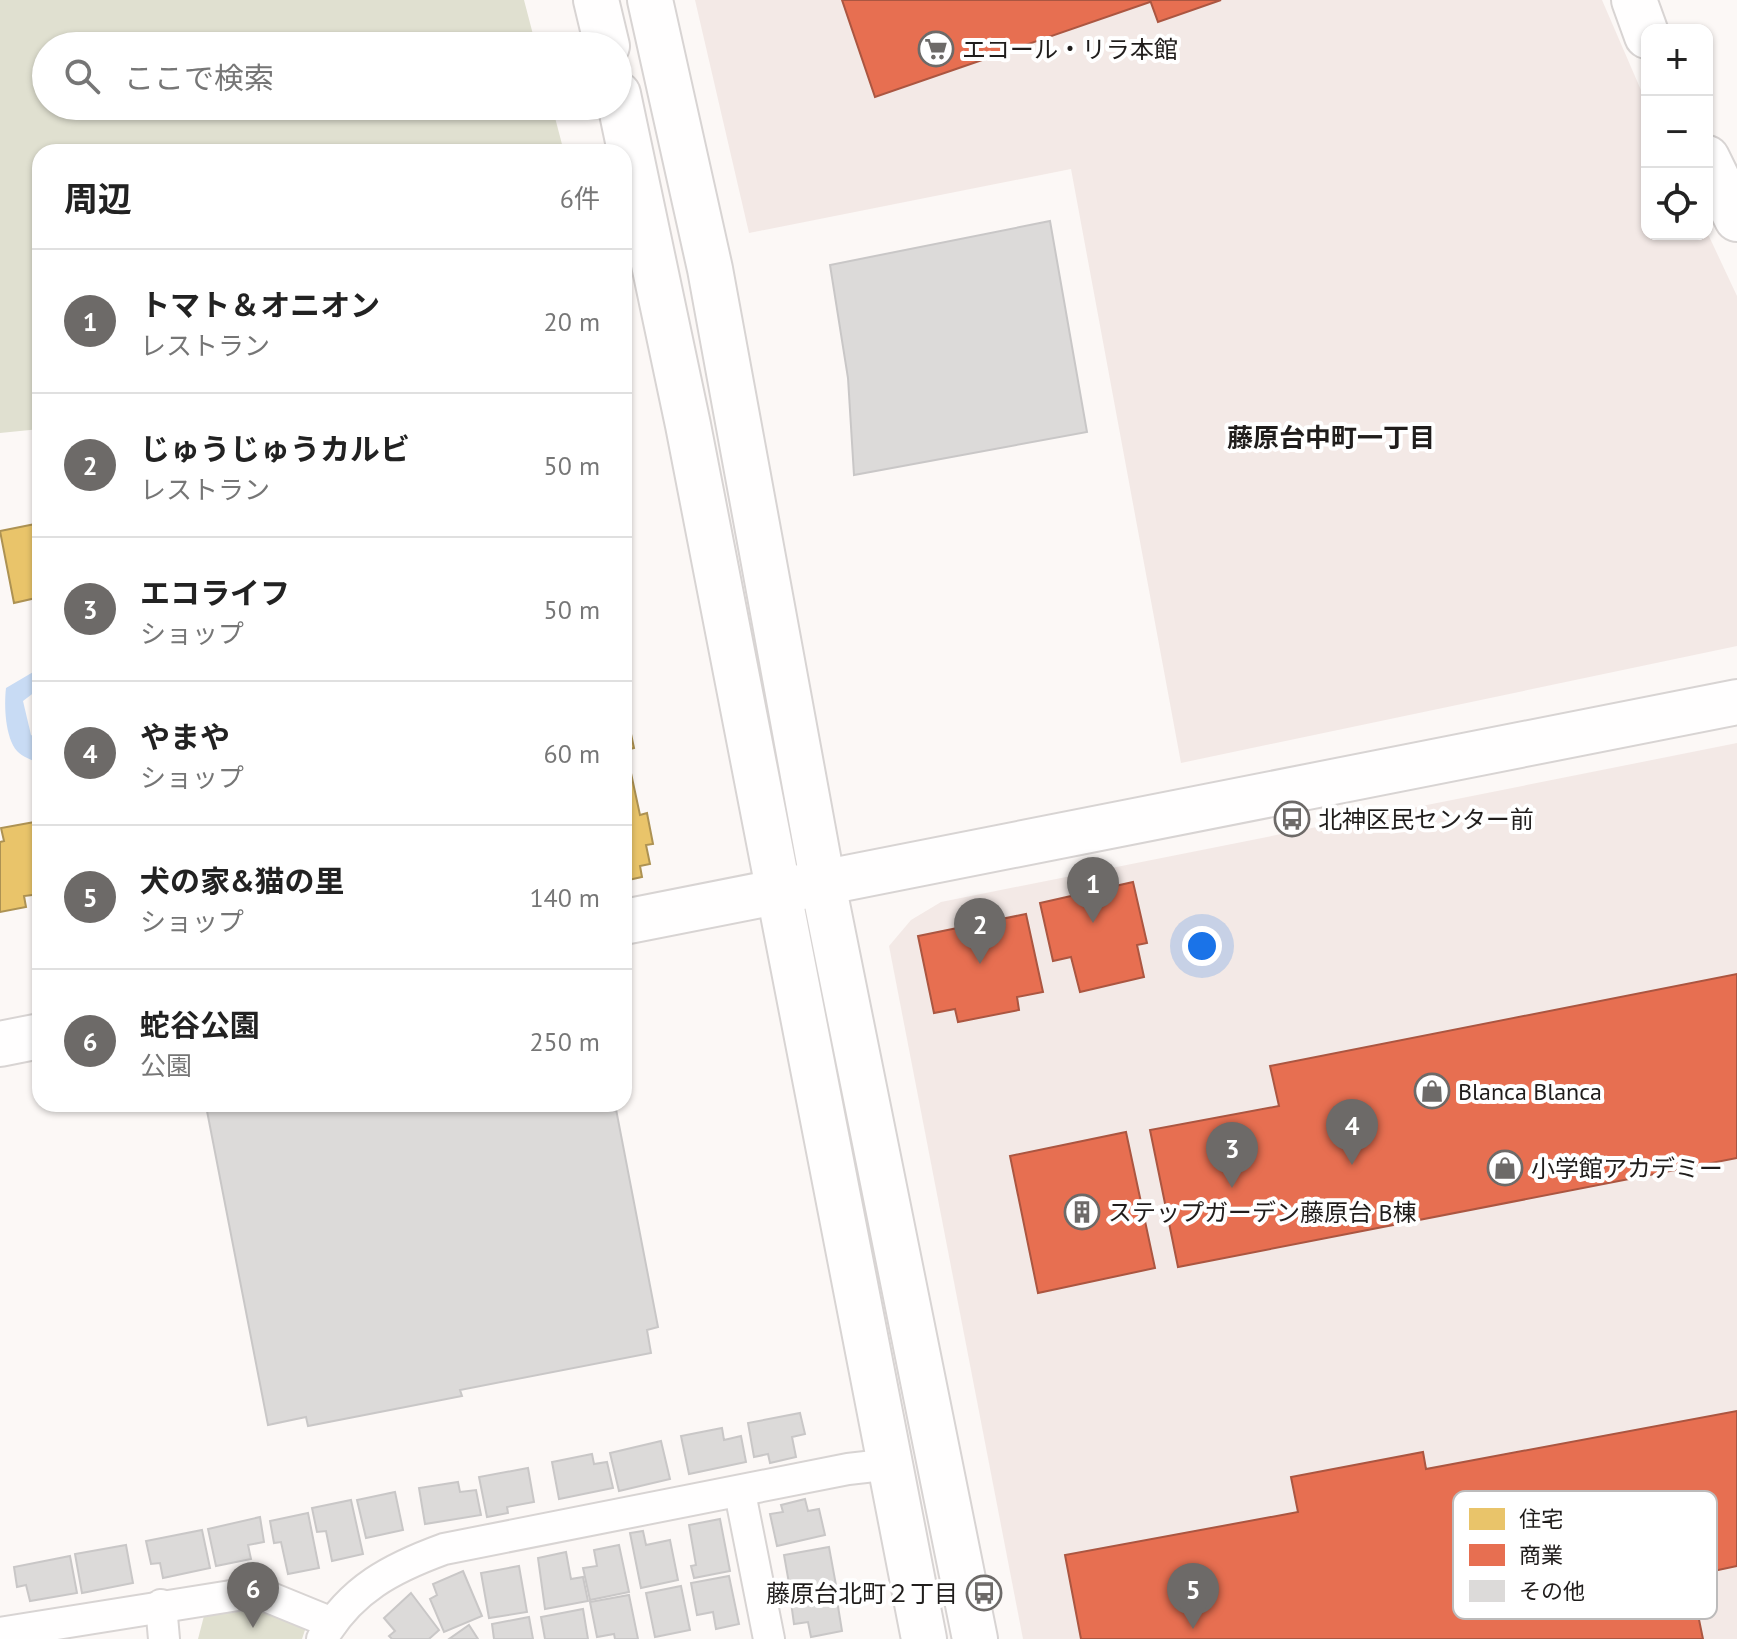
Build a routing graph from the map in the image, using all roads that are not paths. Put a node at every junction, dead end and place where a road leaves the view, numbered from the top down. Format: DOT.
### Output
graph roads {
  1 [pos="596,0"];
  2 [pos="650,0"];
  3 [pos="1634,0"];
  4 [pos="1643,24"];
  5 [pos="604,32"];
  6 [pos="624,120"];
  7 [pos="629,144"];
  8 [pos="632,160"];
  9 [pos="1712,168"];
  10 [pos="1737,219"];
  11 [pos="1737,702"];
  12 [pos="823,884"];
  13 [pos="777,893"];
  14 [pos="632,920"];
  15 [pos="32,1038"];
  16 [pos="0,1044"];
  17 [pos="892,1464"];
  18 [pos="740,1493"];
  19 [pos="161,1605"];
  20 [pos="327,1631"];
  21 [pos="0,1633"];
  22 [pos="164,1639"];
  23 [pos="769,1639"];
  24 [pos="924,1639"];
  25 [pos="975,1639"];
  1 -- 5 [label="street"];
  2 -- 12 [label="street"];
  3 -- 4 [label="street"];
  6 -- 7 [label="street"];
  8 -- 13 [label="street"];
  9 -- 10 [label="street"];
  11 -- 12 [label="street"];
  12 -- 13 [label="street"];
  12 -- 25 [label="street"];
  13 -- 14 [label="street"];
  13 -- 17 [label="street"];
  15 -- 16 [label="street"];
  17 -- 18 [label="street"];
  17 -- 24 [label="street"];
  18 -- 20 [label="street"];
  18 -- 23 [label="street"];
  19 -- 20 [label="street"];
  19 -- 21 [label="street"];
  19 -- 22 [label="street"];
}
